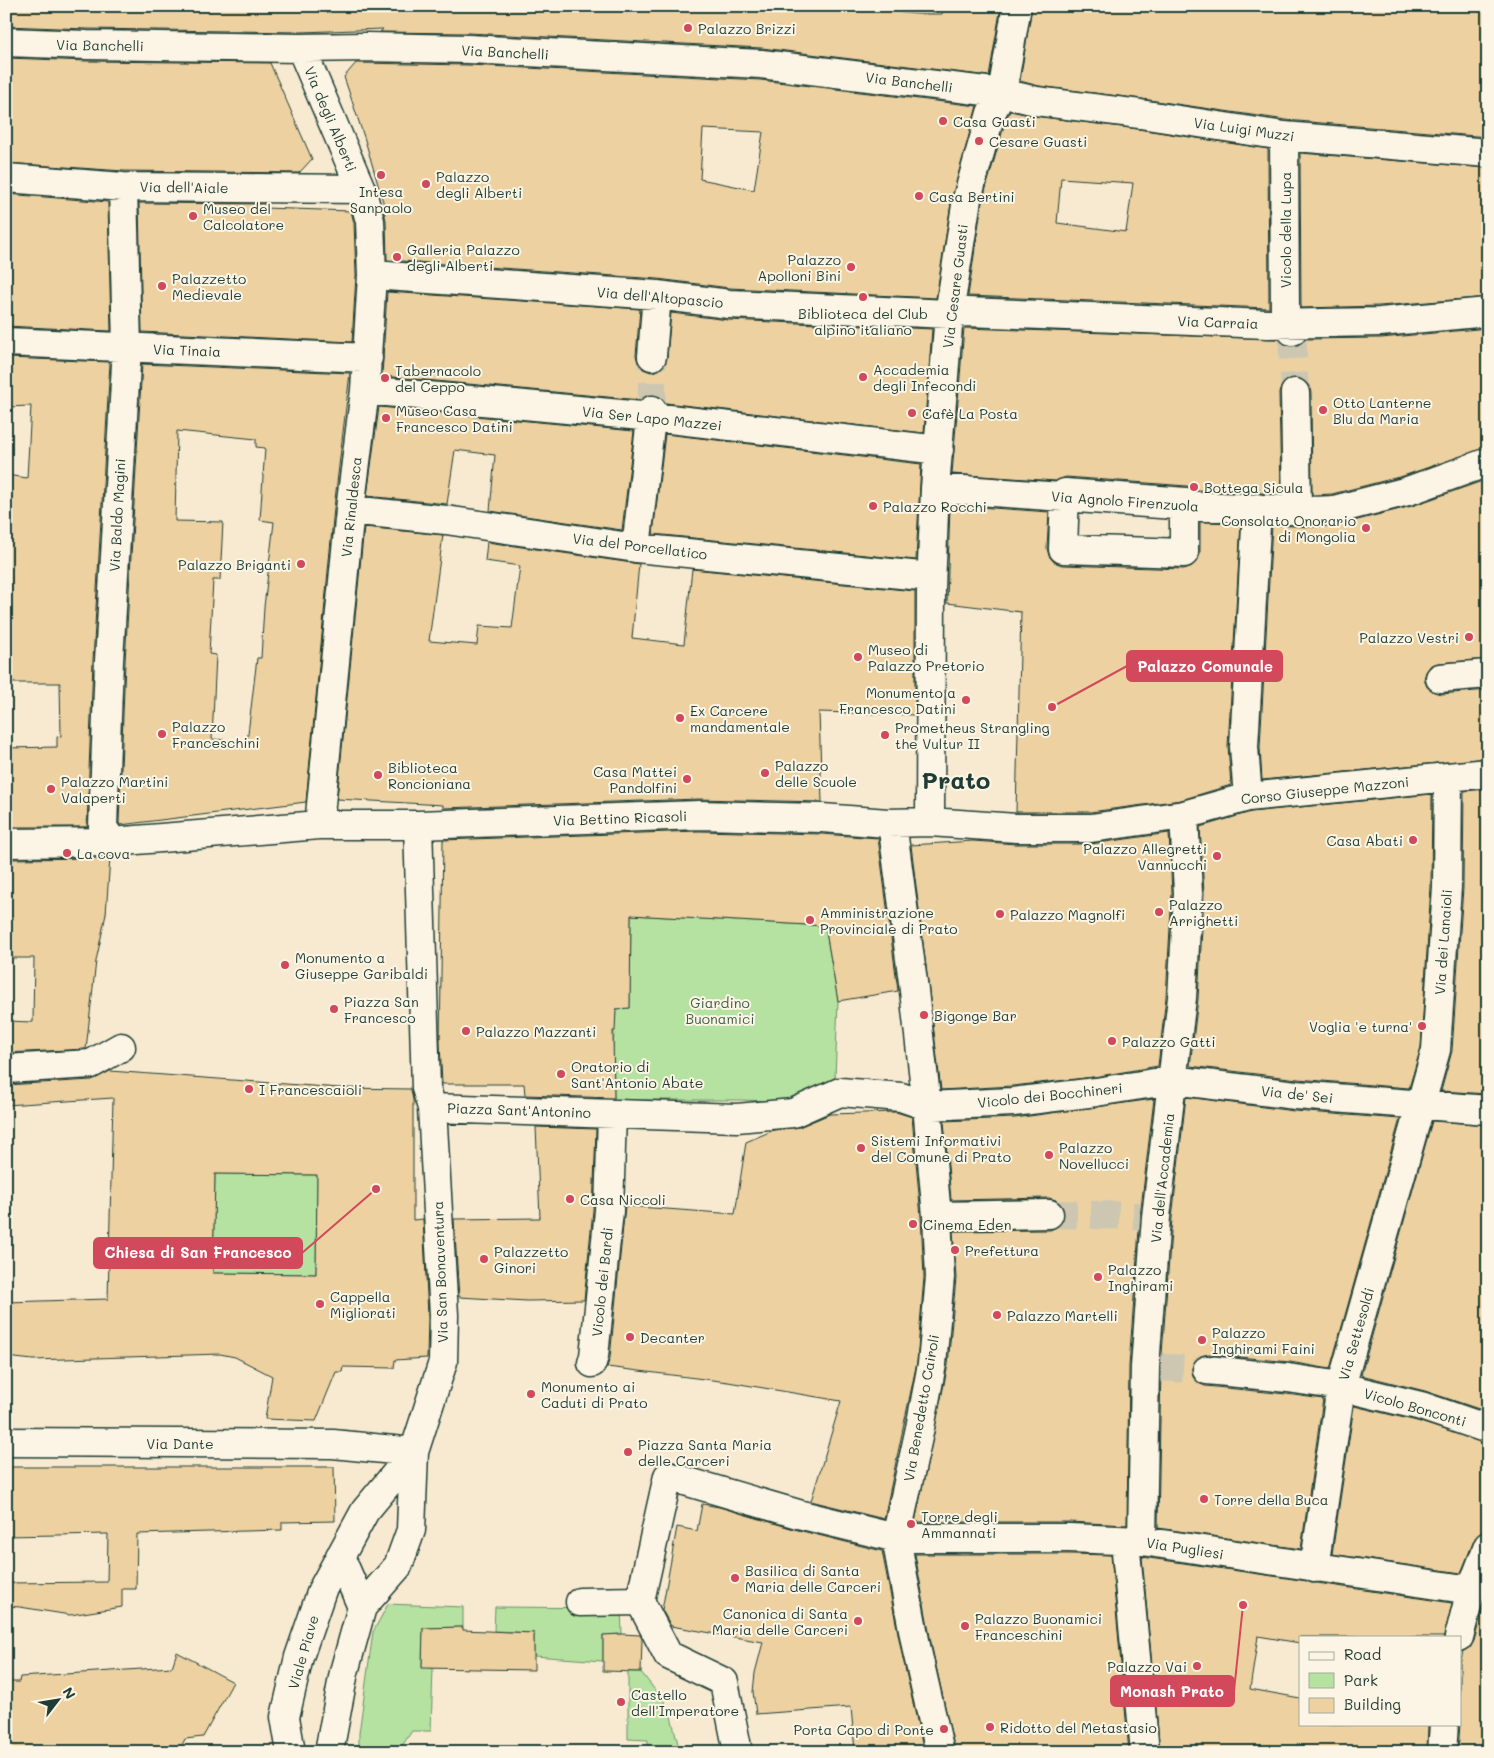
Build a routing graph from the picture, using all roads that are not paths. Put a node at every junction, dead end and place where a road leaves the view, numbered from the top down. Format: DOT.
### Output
graph roads {
  1 [pos="1017,6"];
  2 [pos="6,42"];
  3 [pos="300,48"];
  4 [pos="1002,93"];
  5 [pos="1284,136"];
  6 [pos="1488,153"];
  7 [pos="6,178"];
  8 [pos="123,187"];
  9 [pos="361,190"];
  10 [pos="372,275"];
  11 [pos="658,295"];
  12 [pos="1488,312"];
  13 [pos="949,314"];
  14 [pos="1291,328"];
  15 [pos="6,342"];
  16 [pos="127,347"];
  17 [pos="652,356"];
  18 [pos="368,358"];
  19 [pos="365,390"];
  20 [pos="1295,393"];
  21 [pos="652,414"];
  22 [pos="939,450"];
  23 [pos="1488,462"];
  24 [pos="935,488"];
  25 [pos="1066,498"];
  26 [pos="1184,506"];
  27 [pos="1257,508"];
  28 [pos="350,510"];
  29 [pos="1298,510"];
  30 [pos="636,548"];
  31 [pos="931,590"];
  32 [pos="1488,674"];
  33 [pos="1440,678"];
  34 [pos="1488,773"];
  35 [pos="1448,777"];
  36 [pos="1248,797"];
  37 [pos="1184,815"];
  38 [pos="930,822"];
  39 [pos="888,823"];
  40 [pos="319,825"];
  41 [pos="418,825"];
  42 [pos="112,842"];
  43 [pos="6,843"];
  44 [pos="121,1047"];
  45 [pos="6,1069"];
  46 [pos="1173,1080"];
  47 [pos="429,1098"];
  48 [pos="927,1106"];
  49 [pos="1421,1106"];
  50 [pos="1488,1110"];
  51 [pos="609,1113"];
  52 [pos="1049,1214"];
  53 [pos="937,1216"];
  54 [pos="592,1363"];
  55 [pos="1207,1370"];
  56 [pos="1341,1387"];
  57 [pos="1488,1429"];
  58 [pos="6,1442"];
  59 [pos="414,1452"];
  60 [pos="896,1538"];
  61 [pos="1133,1541"];
  62 [pos="1488,1546"];
  63 [pos="340,1556"];
  64 [pos="1314,1568"];
  65 [pos="1471,1590"];
  66 [pos="640,1601"];
  67 [pos="580,1602"];
  68 [pos="362,1607"];
  69 [pos="1459,1636"];
  70 [pos="1444,1726"];
  71 [pos="291,1752"];
  72 [pos="329,1752"];
  73 [pos="738,1752"];
  74 [pos="940,1752"];
  75 [pos="1145,1752"];
  76 [pos="1442,1752"];
  1 -- 4 [label="street, Via Cesare Guasti"];
  2 -- 3 [label="street, Via Banchelli"];
  3 -- 4 [label="street, Via Banchelli"];
  3 -- 9 [label="street, Via degli Alberti"];
  4 -- 5 [label="street, Via Luigi Muzzi"];
  4 -- 13 [label="street, Via Cesare Guasti"];
  5 -- 6 [label="street, Via Luigi Muzzi"];
  5 -- 14 [label="street, Vicolo della Lupa"];
  7 -- 8 [label="street, Via dell'Aiale"];
  8 -- 9 [label="street, Via dell'Aiale"];
  8 -- 16 [label="street, Via Baldo Magini"];
  9 -- 10 [label="street, Via Rinaldesca"];
  10 -- 11 [label="street, Via dell'Altopascio"];
  10 -- 18 [label="street, Via Rinaldesca"];
  11 -- 13 [label="street, Via dell'Altopascio"];
  11 -- 17 [label="street"];
  12 -- 14 [label="street, Via Carraia"];
  13 -- 14 [label="street, Via Carraia"];
  13 -- 22 [label="street, Via Cesare Guasti"];
  15 -- 16 [label="street, Via Tinaia"];
  16 -- 18 [label="street, Via Tinaia"];
  16 -- 42 [label="street, Via Baldo Magini"];
  18 -- 19 [label="street, Via Rinaldesca"];
  19 -- 21 [label="street, Via Ser Lapo Mazzei"];
  19 -- 28 [label="street, Via Rinaldesca"];
  20 -- 29 [label="street"];
  21 -- 22 [label="street, Via Ser Lapo Mazzei"];
  21 -- 30 [label="street"];
  22 -- 24 [label="street, Via Cesare Guasti"];
  23 -- 29 [label="street, Via Agnolo Firenzuola"];
  24 -- 25 [label="street, Via Agnolo Firenzuola"];
  24 -- 31 [label="street, Via Cesare Guasti"];
  25 -- 26 [label="street, Via Agnolo Firenzuola"];
  25 -- 26 [label="street"];
  26 -- 27 [label="street, Via Agnolo Firenzuola"];
  27 -- 29 [label="street, Via Agnolo Firenzuola"];
  27 -- 36 [label="street"];
  28 -- 30 [label="street, Via del Porcellatico"];
  28 -- 40 [label="street, Via Rinaldesca"];
  30 -- 31 [label="street, Via del Porcellatico"];
  31 -- 38 [label="street, Via Cesare Guasti"];
  32 -- 33 [label="street"];
  34 -- 35 [label="street, Corso Giuseppe Mazzoni"];
  35 -- 36 [label="street, Corso Giuseppe Mazzoni"];
  35 -- 49 [label="street, Via dei Lanaioli"];
  36 -- 37 [label="street, Corso Giuseppe Mazzoni"];
  37 -- 38 [label="street, Corso Giuseppe Mazzoni"];
  37 -- 46 [label="street, Via dell'Accademia"];
  38 -- 39 [label="street, Via Bettino Ricasoli"];
  39 -- 41 [label="street, Via Bettino Ricasoli"];
  39 -- 48 [label="street, Via Benedetto Cairoli"];
  40 -- 41 [label="street"];
  40 -- 42 [label="street"];
  41 -- 47 [label="street"];
  42 -- 43 [label="street"];
  44 -- 45 [label="street"];
  46 -- 48 [label="street, Vicolo dei Bocchineri"];
  46 -- 49 [label="street, Via de' Sei"];
  46 -- 61 [label="street, Via dell'Accademia"];
  47 -- 51 [label="street, Piazza Sant'Antonino"];
  47 -- 59 [label="street, Via San Bonaventura"];
  48 -- 51 [label="street, Piazza Sant'Antonino"];
  48 -- 53 [label="street, Via Benedetto Cairoli"];
  49 -- 50 [label="street, Via de' Sei"];
  49 -- 56 [label="street, Via Settesoldi"];
  51 -- 54 [label="street, Vicolo dei Bardi"];
  52 -- 53 [label="street"];
  53 -- 60 [label="street, Via Benedetto Cairoli"];
  55 -- 56 [label="street, Vicolo Bonconti"];
  56 -- 57 [label="street, Vicolo Bonconti"];
  56 -- 64 [label="street, Via Settesoldi"];
  58 -- 59 [label="street, Via Dante"];
  59 -- 63 [label="street, Viale Piave"];
  59 -- 68 [label="street"];
  60 -- 61 [label="street, Via Pugliesi"];
  60 -- 66 [label="street, Via Pugliesi"];
  60 -- 74 [label="street, Via Benedetto Cairoli"];
  61 -- 64 [label="street, Via Pugliesi"];
  61 -- 75 [label="street, Via dell'Accademia"];
  62 -- 65 [label="street"];
  63 -- 68 [label="street"];
  63 -- 71 [label="street, Viale Piave"];
  64 -- 65 [label="street, Via Pugliesi"];
  65 -- 69 [label="street"];
  66 -- 67 [label="street"];
  66 -- 73 [label="street"];
  68 -- 72 [label="street"];
  70 -- 76 [label="street"];
}
